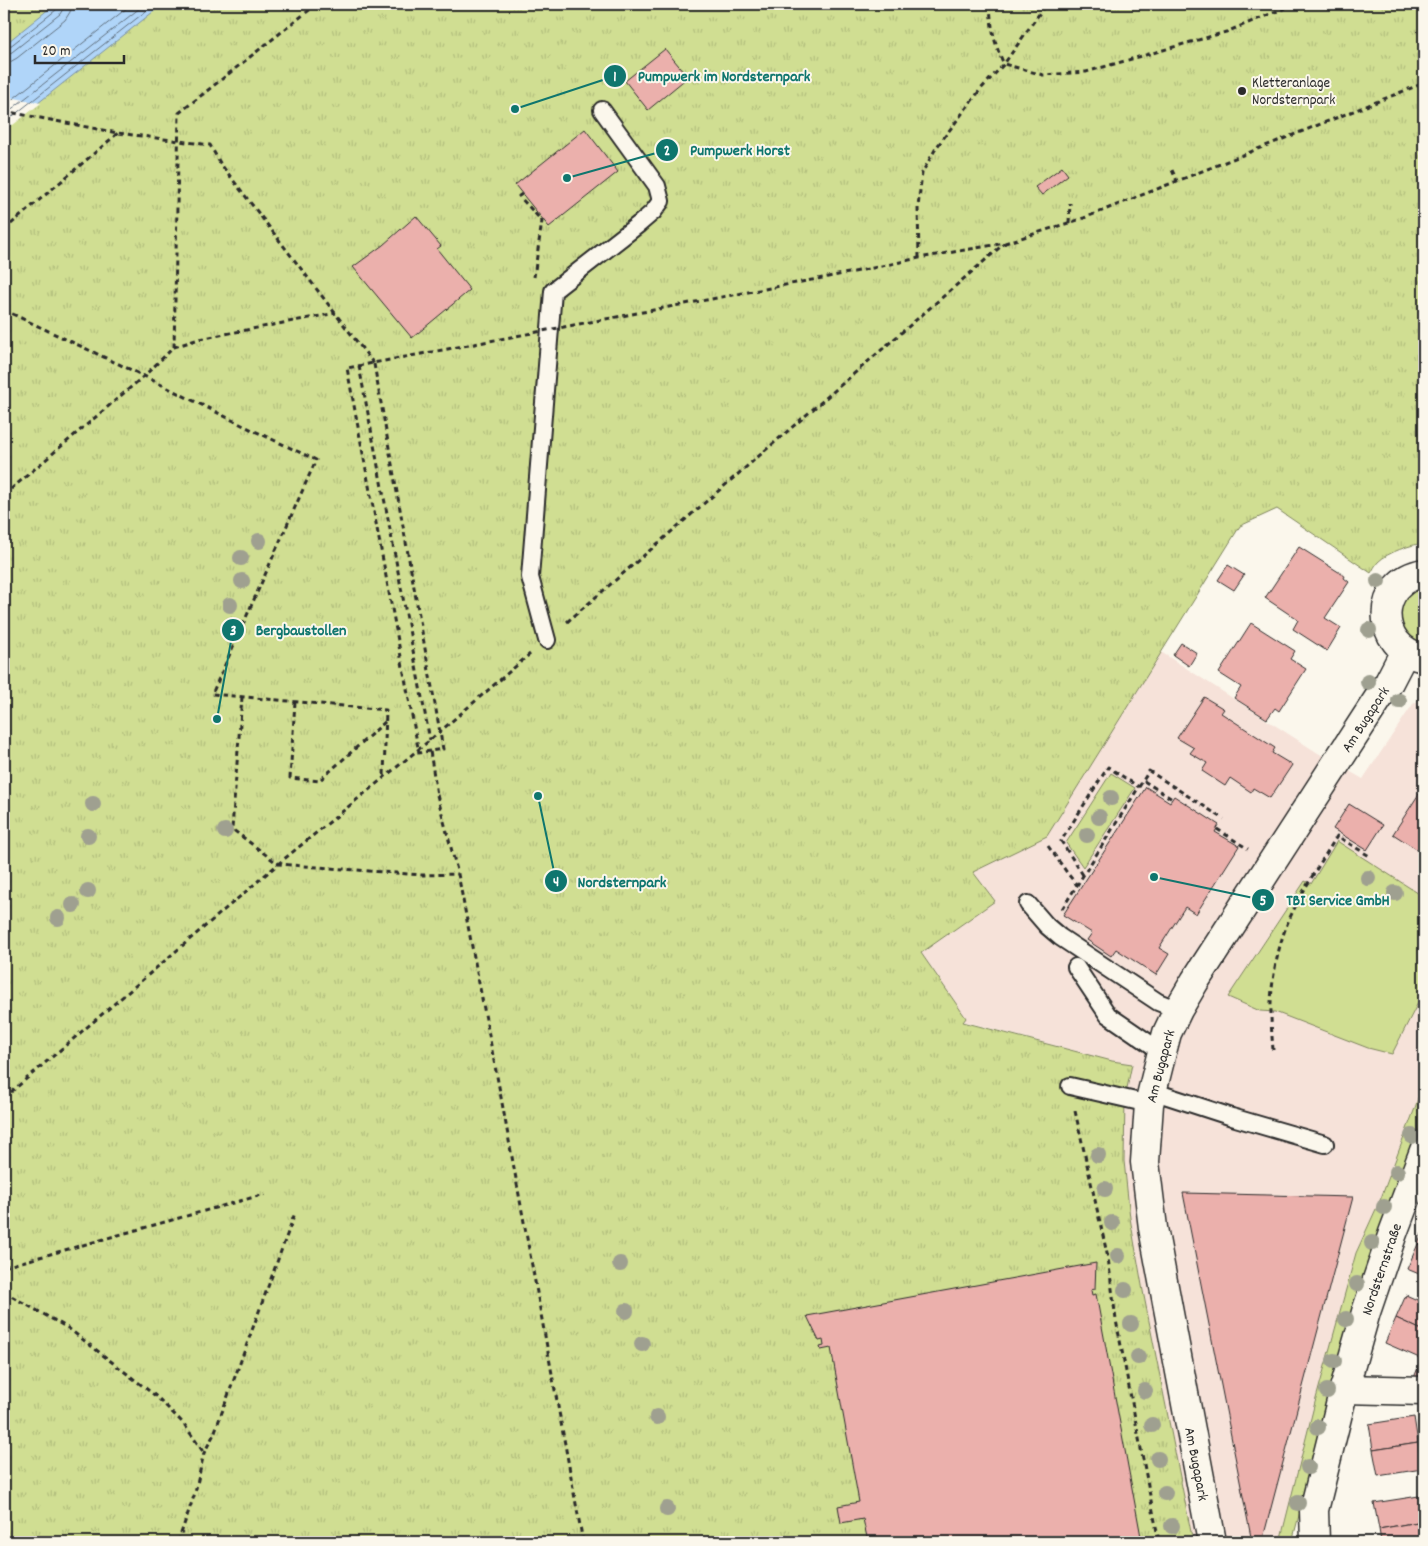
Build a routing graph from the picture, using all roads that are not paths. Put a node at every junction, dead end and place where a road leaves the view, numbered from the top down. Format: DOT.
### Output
graph roads {
  1 [pos="602,110"];
  2 [pos="1424,572"];
  3 [pos="547,640"];
  4 [pos="1415,654"];
  5 [pos="1028,904"];
  6 [pos="1076,967"];
  7 [pos="1178,1010"];
  8 [pos="1162,1052"];
  9 [pos="1070,1086"];
  10 [pos="1150,1098"];
  11 [pos="1325,1144"];
  12 [pos="1424,1151"];
  13 [pos="1344,1389"];
  14 [pos="1424,1391"];
  15 [pos="1212,1542"];
  16 [pos="1314,1542"];
  1 -- 3 [label="lane"];
  2 -- 4 [label="street"];
  4 -- 7 [label="street, Am Bugapark"];
  5 -- 7 [label="lane"];
  6 -- 8 [label="lane"];
  7 -- 8 [label="street, Am Bugapark"];
  8 -- 10 [label="street, Am Bugapark"];
  9 -- 10 [label="lane"];
  10 -- 11 [label="lane"];
  10 -- 15 [label="street, Am Bugapark"];
  12 -- 13 [label="street, Nordsternstraße"];
  13 -- 14 [label="street"];
  13 -- 16 [label="street, Nordsternstraße"];
}
